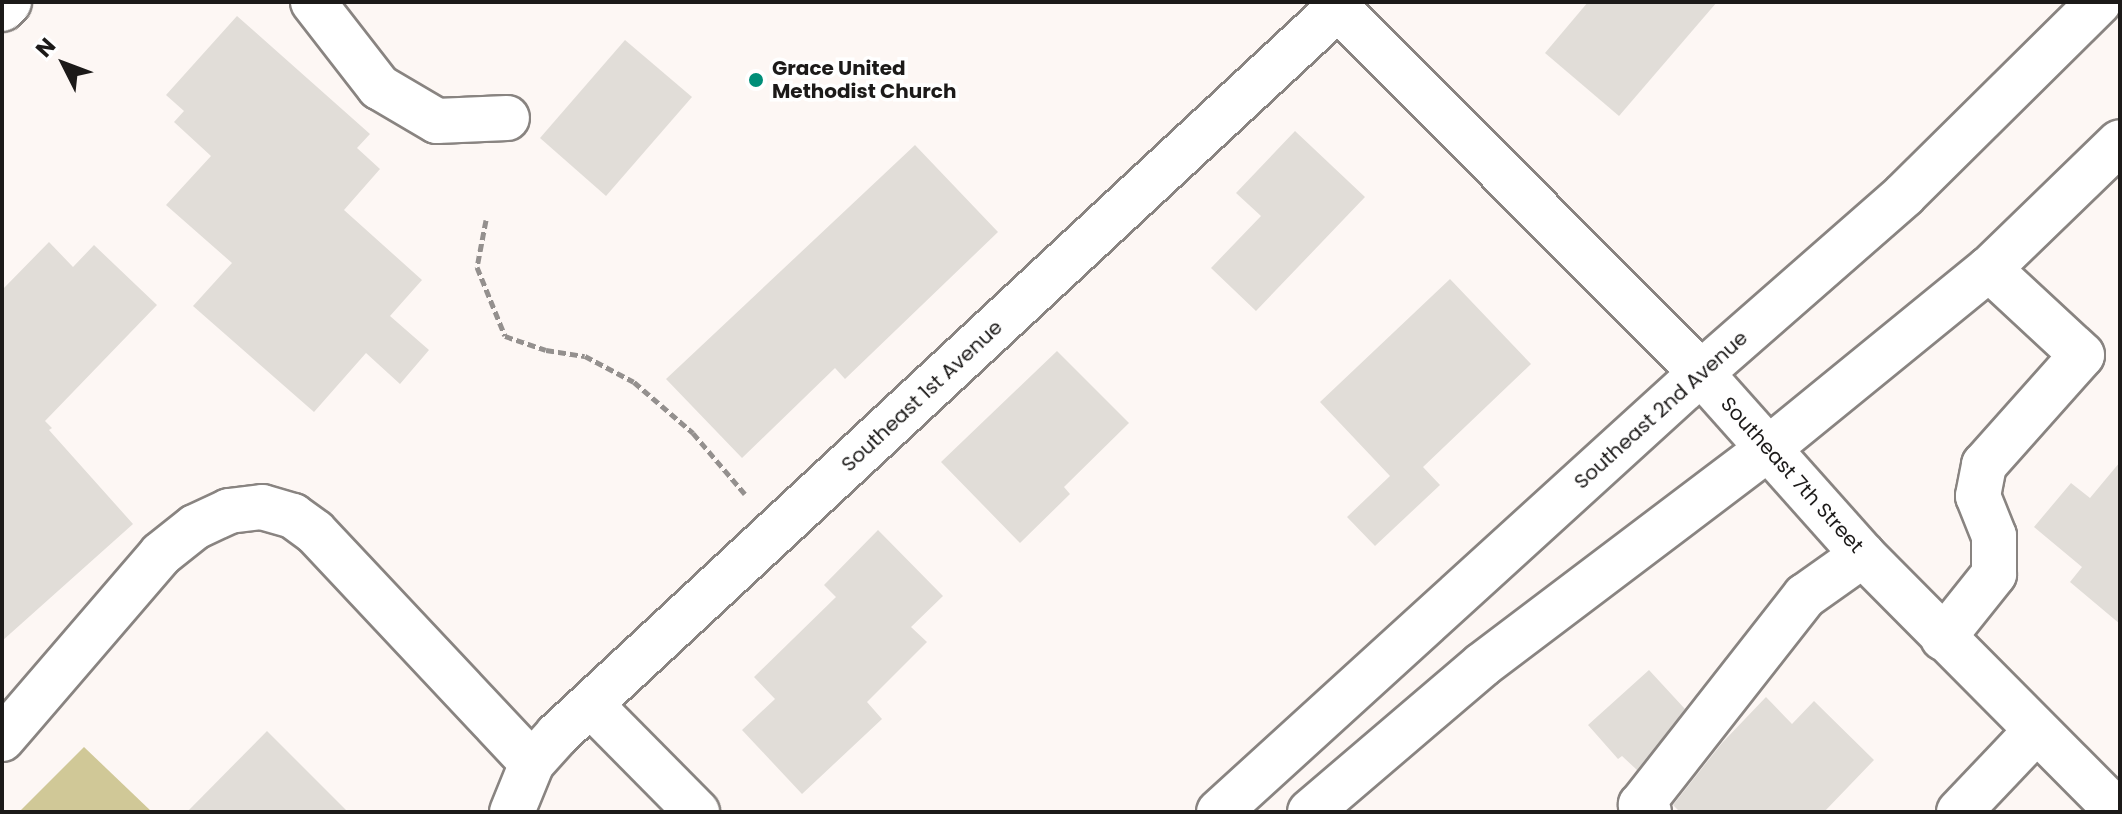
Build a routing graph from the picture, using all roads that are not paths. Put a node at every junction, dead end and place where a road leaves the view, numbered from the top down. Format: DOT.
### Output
graph roads {
  1 [pos="9,2"];
  2 [pos="313,2"];
  3 [pos="2099,2"];
  4 [pos="1335,5"];
  5 [pos="2,9"];
  6 [pos="507,118"];
  7 [pos="2120,142"];
  8 [pos="1989,269"];
  9 [pos="1701,373"];
  10 [pos="1768,449"];
  11 [pos="1863,555"];
  12 [pos="1943,638"];
  13 [pos="591,705"];
  14 [pos="2036,731"];
  15 [pos="2,739"];
  16 [pos="520,789"];
  17 [pos="697,812"];
  18 [pos="1219,812"];
  19 [pos="1310,812"];
  20 [pos="1649,812"];
  21 [pos="1959,812"];
  22 [pos="2118,812"];
  1 -- 5 [label="street"];
  2 -- 6 [label="street"];
  3 -- 9 [label="street, Southeast 2nd Avenue"];
  4 -- 9 [label="street, Southeast 7th Street"];
  4 -- 13 [label="street, Southeast 1st Avenue"];
  7 -- 8 [label="street"];
  8 -- 10 [label="street"];
  8 -- 12 [label="street"];
  9 -- 10 [label="street, Southeast 7th Street"];
  9 -- 18 [label="street, Southeast 2nd Avenue"];
  10 -- 11 [label="street, Southeast 7th Street"];
  10 -- 19 [label="street"];
  11 -- 12 [label="street, Southeast 7th Street"];
  11 -- 20 [label="street"];
  12 -- 14 [label="street, Southeast 7th Street"];
  13 -- 16 [label="street, Southeast 1st Avenue"];
  13 -- 17 [label="street"];
  14 -- 21 [label="street"];
  14 -- 22 [label="street, Southeast 7th Street"];
  15 -- 16 [label="street"];
}
